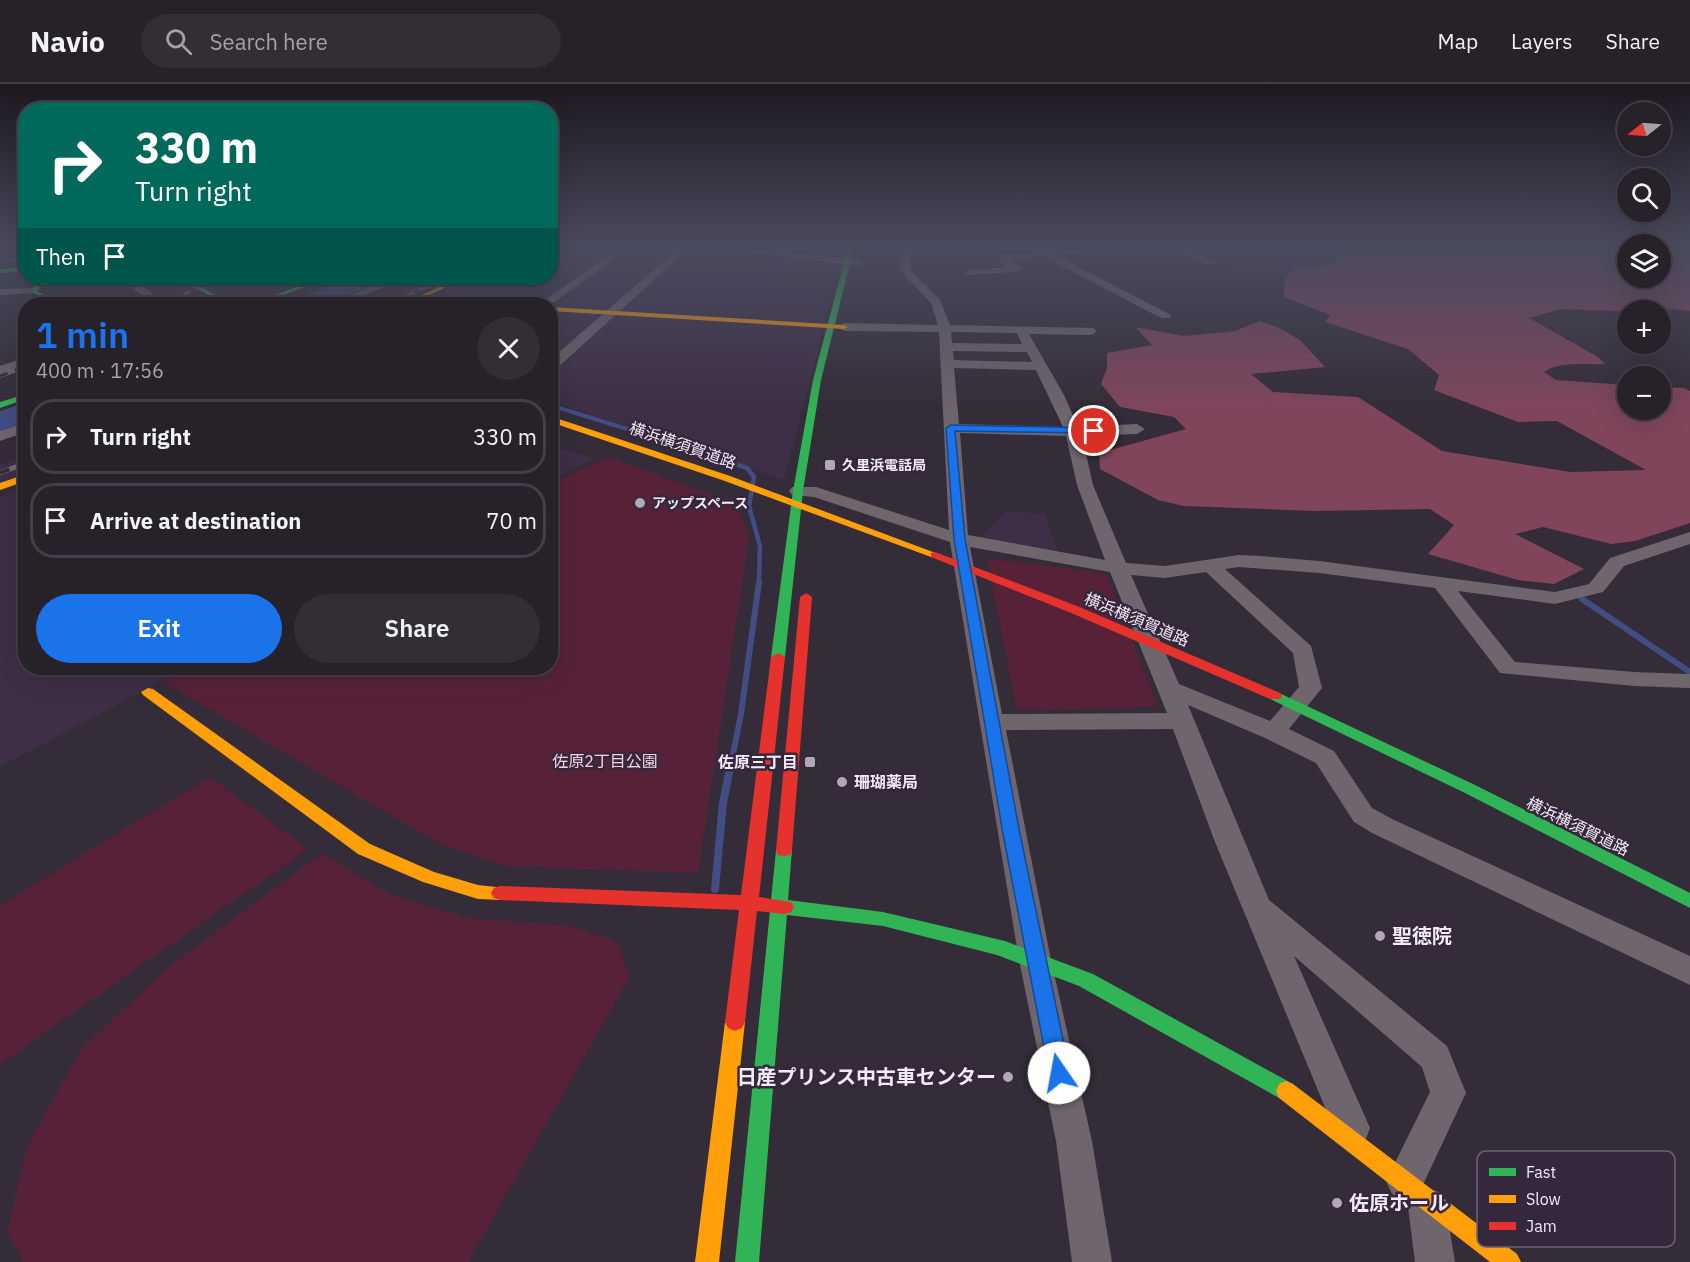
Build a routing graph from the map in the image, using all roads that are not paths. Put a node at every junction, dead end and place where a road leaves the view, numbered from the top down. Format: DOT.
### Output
graph roads {
  1 [pos="623,302"];
  2 [pos="844,302"];
  3 [pos="936,302"];
  4 [pos="1140,302"];
  5 [pos="558,310"];
  6 [pos="611,313"];
  7 [pos="1165,315"];
  8 [pos="838,326"];
  9 [pos="1090,331"];
  10 [pos="947,347"];
  11 [pos="1031,348"];
  12 [pos="558,360"];
  13 [pos="836,362"];
  14 [pos="18,364"];
  15 [pos="0,370"];
  16 [pos="18,394"];
  17 [pos="18,399"];
  18 [pos="0,400"];
  19 [pos="0,405"];
  20 [pos="558,416"];
  21 [pos="558,422"];
  22 [pos="951,428"];
  23 [pos="1137,429"];
  24 [pos="18,430"];
  25 [pos="1073,432"];
  26 [pos="0,436"];
  27 [pos="18,480"];
  28 [pos="0,487"];
  29 [pos="810,488"];
  30 [pos="813,527"];
  31 [pos="1690,538"];
  32 [pos="959,539"];
  33 [pos="1210,565"];
  34 [pos="1119,568"];
  35 [pos="1443,585"];
  36 [pos="807,587"];
  37 [pos="1688,681"];
  38 [pos="1170,689"];
  39 [pos="148,692"];
  40 [pos="1181,721"];
  41 [pos="993,722"];
  42 [pos="1274,732"];
  43 [pos="1690,890"];
  44 [pos="1690,901"];
  45 [pos="750,903"];
  46 [pos="1256,907"];
  47 [pos="779,908"];
  48 [pos="1035,960"];
  49 [pos="1690,971"];
  50 [pos="1361,1146"];
  51 [pos="1415,1190"];
  52 [pos="1477,1237"];
  53 [pos="1489,1247"];
  54 [pos="706,1262"];
  55 [pos="747,1262"];
  56 [pos="1092,1262"];
  57 [pos="1435,1262"];
  58 [pos="1509,1262"];
  1 -- 6 [label="street"];
  2 -- 8 [label="main road"];
  3 -- 10 [label="street"];
  4 -- 7 [label="street"];
  5 -- 6 [label="main road"];
  6 -- 8 [label="main road"];
  6 -- 12 [label="street"];
  8 -- 10 [label="street"];
  8 -- 13 [label="main road"];
  8 -- 29 [label="main road"];
  9 -- 11 [label="street"];
  10 -- 11 [label="street"];
  10 -- 11 [label="street"];
  10 -- 11 [label="street"];
  10 -- 22 [label="street"];
  11 -- 25 [label="street"];
  14 -- 15 [label="street"];
  16 -- 18 [label="main road"];
  17 -- 19 [label="main road"];
  20 -- 43 [label="main road, 横浜横須賀道路"];
  21 -- 44 [label="main road, 横浜横須賀道路"];
  22 -- 25 [label="street"];
  22 -- 32 [label="street"];
  23 -- 25 [label="street"];
  24 -- 26 [label="street"];
  25 -- 34 [label="street"];
  27 -- 28 [label="main road"];
  29 -- 30 [label="main road"];
  29 -- 32 [label="street"];
  29 -- 45 [label="main road"];
  31 -- 35 [label="street"];
  32 -- 34 [label="street"];
  32 -- 41 [label="street"];
  33 -- 34 [label="street"];
  33 -- 35 [label="street"];
  33 -- 42 [label="street"];
  34 -- 38 [label="street"];
  35 -- 37 [label="street"];
  36 -- 47 [label="main road"];
  38 -- 40 [label="street"];
  38 -- 42 [label="street"];
  39 -- 45 [label="main road"];
  40 -- 41 [label="street"];
  40 -- 46 [label="street"];
  41 -- 48 [label="street"];
  42 -- 49 [label="street"];
  45 -- 47 [label="main road"];
  45 -- 54 [label="main road"];
  46 -- 50 [label="street"];
  46 -- 51 [label="street"];
  47 -- 48 [label="main road"];
  47 -- 55 [label="main road"];
  48 -- 50 [label="main road"];
  48 -- 56 [label="street"];
  50 -- 51 [label="main road"];
  51 -- 52 [label="main road"];
  51 -- 57 [label="street"];
  53 -- 58 [label="main road"];
}
